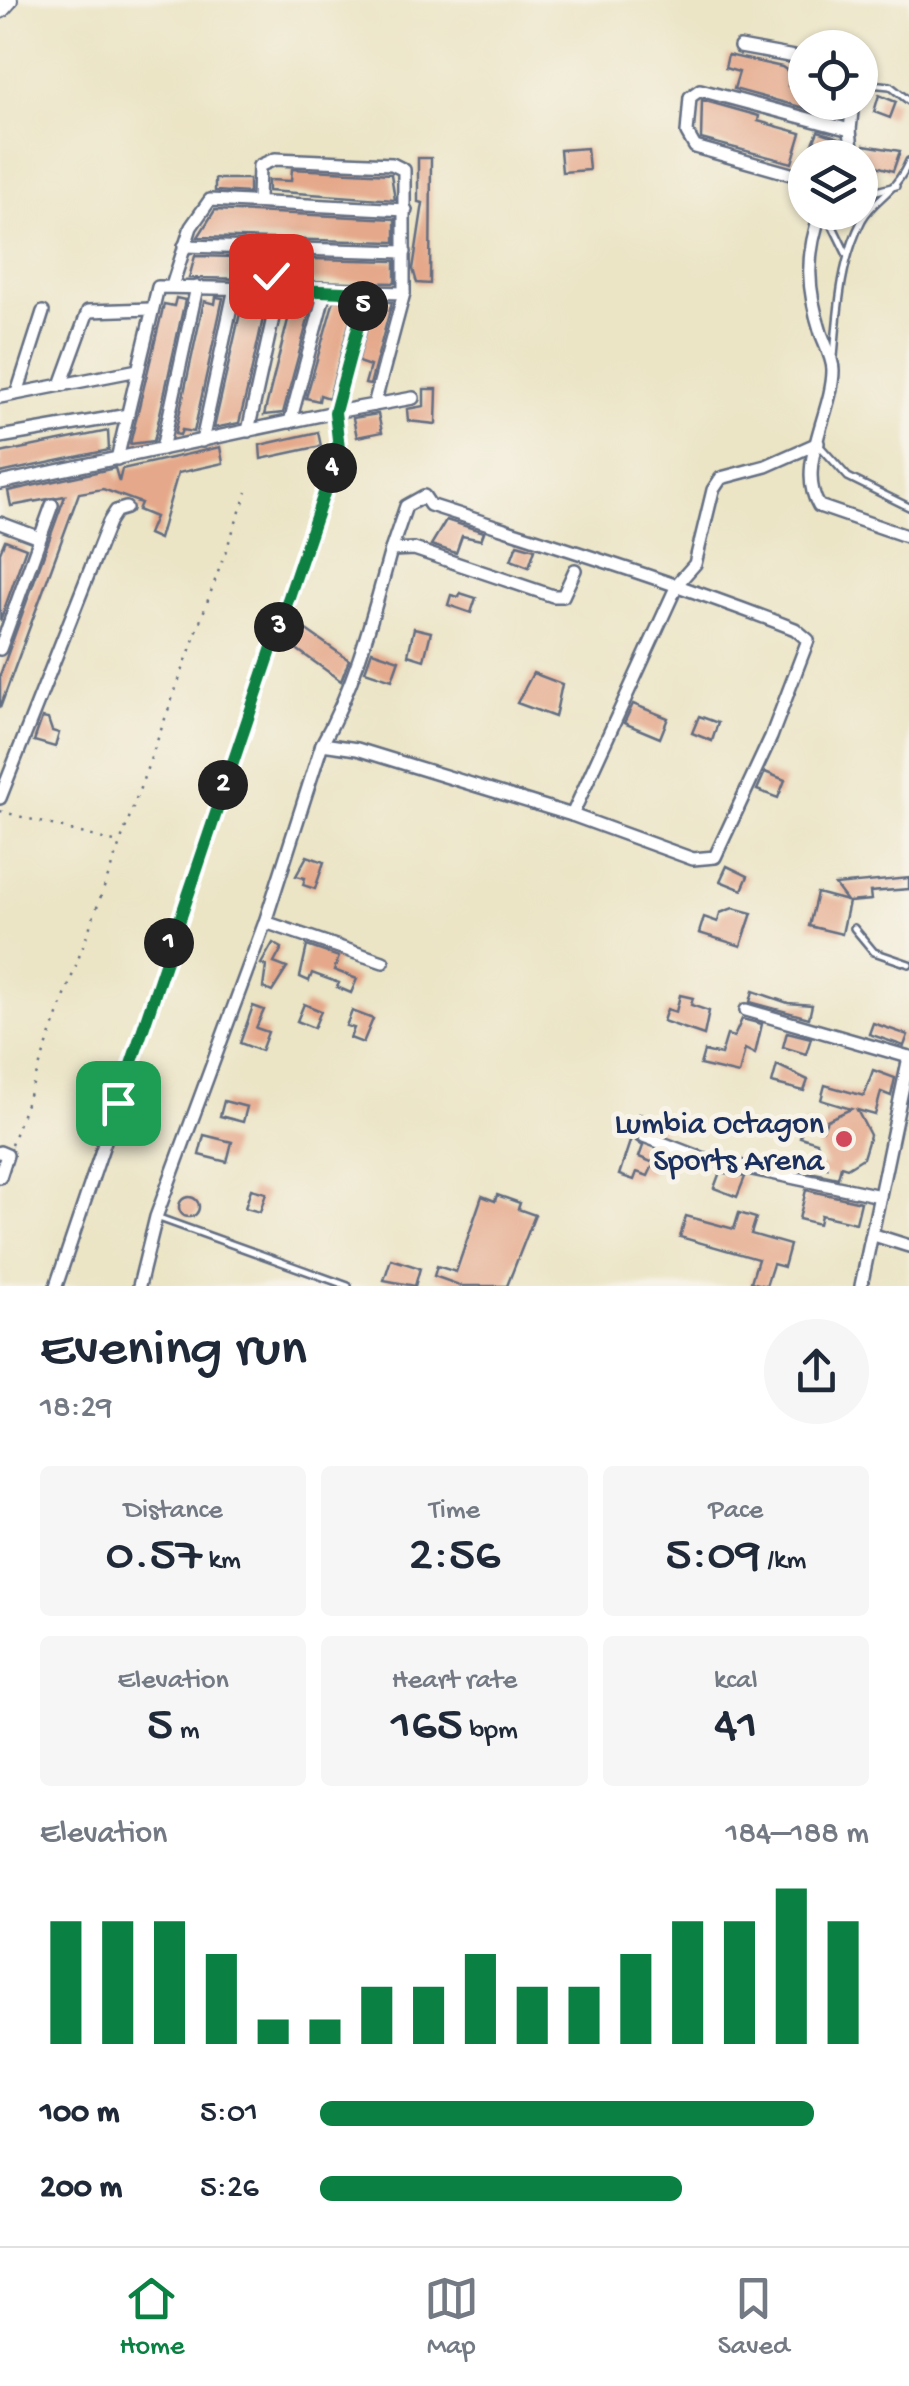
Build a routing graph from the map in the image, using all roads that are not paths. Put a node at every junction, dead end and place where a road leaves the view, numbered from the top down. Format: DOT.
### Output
graph roads {
  1 [pos="8,0"];
  2 [pos="0,9"];
  3 [pos="740,47"];
  4 [pos="788,55"];
  5 [pos="878,85"];
  6 [pos="909,101"];
  7 [pos="851,120"];
  8 [pos="850,130"];
  9 [pos="851,140"];
  10 [pos="909,161"];
  11 [pos="788,173"];
  12 [pos="899,186"];
  13 [pos="878,191"];
  14 [pos="258,200"];
  15 [pos="406,210"];
  16 [pos="817,230"];
  17 [pos="834,230"];
  18 [pos="184,246"];
  19 [pos="405,252"];
  20 [pos="848,256"];
  21 [pos="172,286"];
  22 [pos="197,287"];
  23 [pos="236,288"];
  24 [pos="265,289"];
  25 [pos="296,290"];
  26 [pos="326,292"];
  27 [pos="367,293"];
  28 [pos="404,293"];
  29 [pos="276,304"];
  30 [pos="152,309"];
  31 [pos="43,312"];
  32 [pos="138,370"];
  33 [pos="834,370"];
  34 [pos="60,385"];
  35 [pos="18,393"];
  36 [pos="0,397"];
  37 [pos="413,398"];
  38 [pos="374,405"];
  39 [pos="335,412"];
  40 [pos="128,414"];
  41 [pos="290,422"];
  42 [pos="248,431"];
  43 [pos="0,437"];
  44 [pos="202,441"];
  45 [pos="818,444"];
  46 [pos="162,449"];
  47 [pos="117,459"];
  48 [pos="0,483"];
  49 [pos="52,505"];
  50 [pos="909,507"];
  51 [pos="126,508"];
  52 [pos="0,520"];
  53 [pos="909,537"];
  54 [pos="40,538"];
  55 [pos="391,550"];
  56 [pos="575,570"];
  57 [pos="678,583"];
  58 [pos="0,649"];
  59 [pos="322,744"];
  60 [pos="0,798"];
  61 [pos="572,815"];
  62 [pos="265,922"];
  63 [pos="854,928"];
  64 [pos="383,962"];
  65 [pos="909,964"];
  66 [pos="746,1010"];
  67 [pos="909,1057"];
  68 [pos="644,1136"];
  69 [pos="4,1154"];
  70 [pos="0,1178"];
  71 [pos="880,1196"];
  72 [pos="156,1217"];
  73 [pos="874,1235"];
  74 [pos="909,1246"];
  75 [pos="56,1286"];
  76 [pos="139,1286"];
  77 [pos="348,1286"];
  78 [pos="861,1286"];
  1 -- 2 [label="main road"];
  3 -- 4 [label="street"];
  5 -- 6 [label="lane"];
  7 -- 8 [label="street"];
  8 -- 9 [label="street"];
  8 -- 11 [label="street"];
  10 -- 12 [label="lane"];
  12 -- 13 [label="lane"];
  12 -- 20 [label="lane"];
  14 -- 15 [label="street"];
  14 -- 15 [label="street"];
  14 -- 18 [label="street"];
  15 -- 19 [label="street"];
  16 -- 33 [label="street"];
  17 -- 20 [label="lane"];
  18 -- 19 [label="street"];
  18 -- 21 [label="street"];
  19 -- 28 [label="street"];
  20 -- 33 [label="lane"];
  21 -- 22 [label="street"];
  21 -- 30 [label="street"];
  22 -- 23 [label="street"];
  22 -- 46 [label="street"];
  23 -- 24 [label="street"];
  23 -- 44 [label="street"];
  24 -- 25 [label="street"];
  24 -- 29 [label="street"];
  25 -- 26 [label="street"];
  25 -- 29 [label="street"];
  26 -- 27 [label="street"];
  26 -- 41 [label="street"];
  27 -- 28 [label="street"];
  27 -- 39 [label="street"];
  28 -- 38 [label="street"];
  29 -- 42 [label="street"];
  30 -- 32 [label="street"];
  30 -- 34 [label="street"];
  31 -- 35 [label="street"];
  32 -- 34 [label="street"];
  32 -- 40 [label="street"];
  33 -- 45 [label="street"];
  34 -- 35 [label="street"];
  35 -- 36 [label="street"];
  37 -- 38 [label="street"];
  38 -- 39 [label="street"];
  39 -- 41 [label="street"];
  39 -- 75 [label="street"];
  40 -- 43 [label="street"];
  40 -- 47 [label="street"];
  41 -- 42 [label="street"];
  42 -- 44 [label="street"];
  44 -- 46 [label="street"];
  45 -- 50 [label="lane"];
  45 -- 53 [label="street"];
  45 -- 57 [label="street"];
  46 -- 47 [label="street"];
  47 -- 48 [label="street"];
  49 -- 54 [label="street"];
  51 -- 60 [label="street"];
  52 -- 54 [label="street"];
  54 -- 58 [label="street"];
  55 -- 56 [label="street"];
  55 -- 57 [label="street"];
  55 -- 59 [label="street"];
  57 -- 61 [label="street"];
  57 -- 61 [label="street"];
  59 -- 61 [label="street"];
  59 -- 62 [label="street"];
  62 -- 64 [label="street"];
  62 -- 72 [label="street"];
  63 -- 65 [label="lane"];
  66 -- 67 [label="street"];
  67 -- 71 [label="street"];
  68 -- 71 [label="street"];
  69 -- 70 [label="street"];
  71 -- 73 [label="street"];
  72 -- 76 [label="street"];
  72 -- 77 [label="lane"];
  73 -- 74 [label="street"];
  73 -- 78 [label="street"];
}
